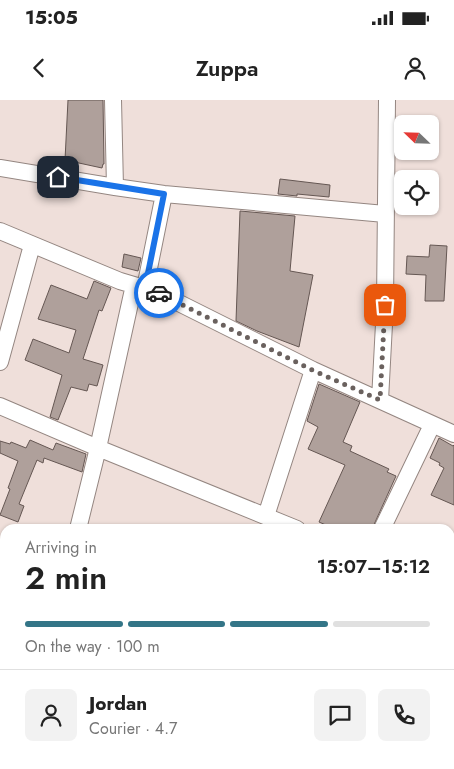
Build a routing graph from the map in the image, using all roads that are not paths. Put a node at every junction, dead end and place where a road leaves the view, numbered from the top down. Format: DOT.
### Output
graph roads {
  1 [pos="113,100"];
  2 [pos="387,100"];
  3 [pos="0,168"];
  4 [pos="115,187"];
  5 [pos="164,194"];
  6 [pos="385,214"];
  7 [pos="0,231"];
  8 [pos="32,245"];
  9 [pos="140,287"];
  10 [pos="0,362"];
  11 [pos="312,370"];
  12 [pos="380,400"];
  13 [pos="0,406"];
  14 [pos="432,425"];
  15 [pos="454,434"];
  16 [pos="98,448"];
  17 [pos="266,516"];
  18 [pos="79,524"];
  19 [pos="285,524"];
  20 [pos="384,524"];
  1 -- 4 [label="street"];
  2 -- 6 [label="street"];
  3 -- 4 [label="street"];
  4 -- 5 [label="street"];
  5 -- 6 [label="street"];
  5 -- 9 [label="street"];
  6 -- 12 [label="street"];
  7 -- 8 [label="street"];
  8 -- 9 [label="street"];
  8 -- 10 [label="street"];
  9 -- 11 [label="street"];
  9 -- 16 [label="street"];
  11 -- 12 [label="street"];
  11 -- 17 [label="street"];
  12 -- 14 [label="street"];
  13 -- 16 [label="street"];
  14 -- 15 [label="street"];
  14 -- 20 [label="street"];
  16 -- 17 [label="street"];
  16 -- 18 [label="street"];
  17 -- 19 [label="street"];
}
